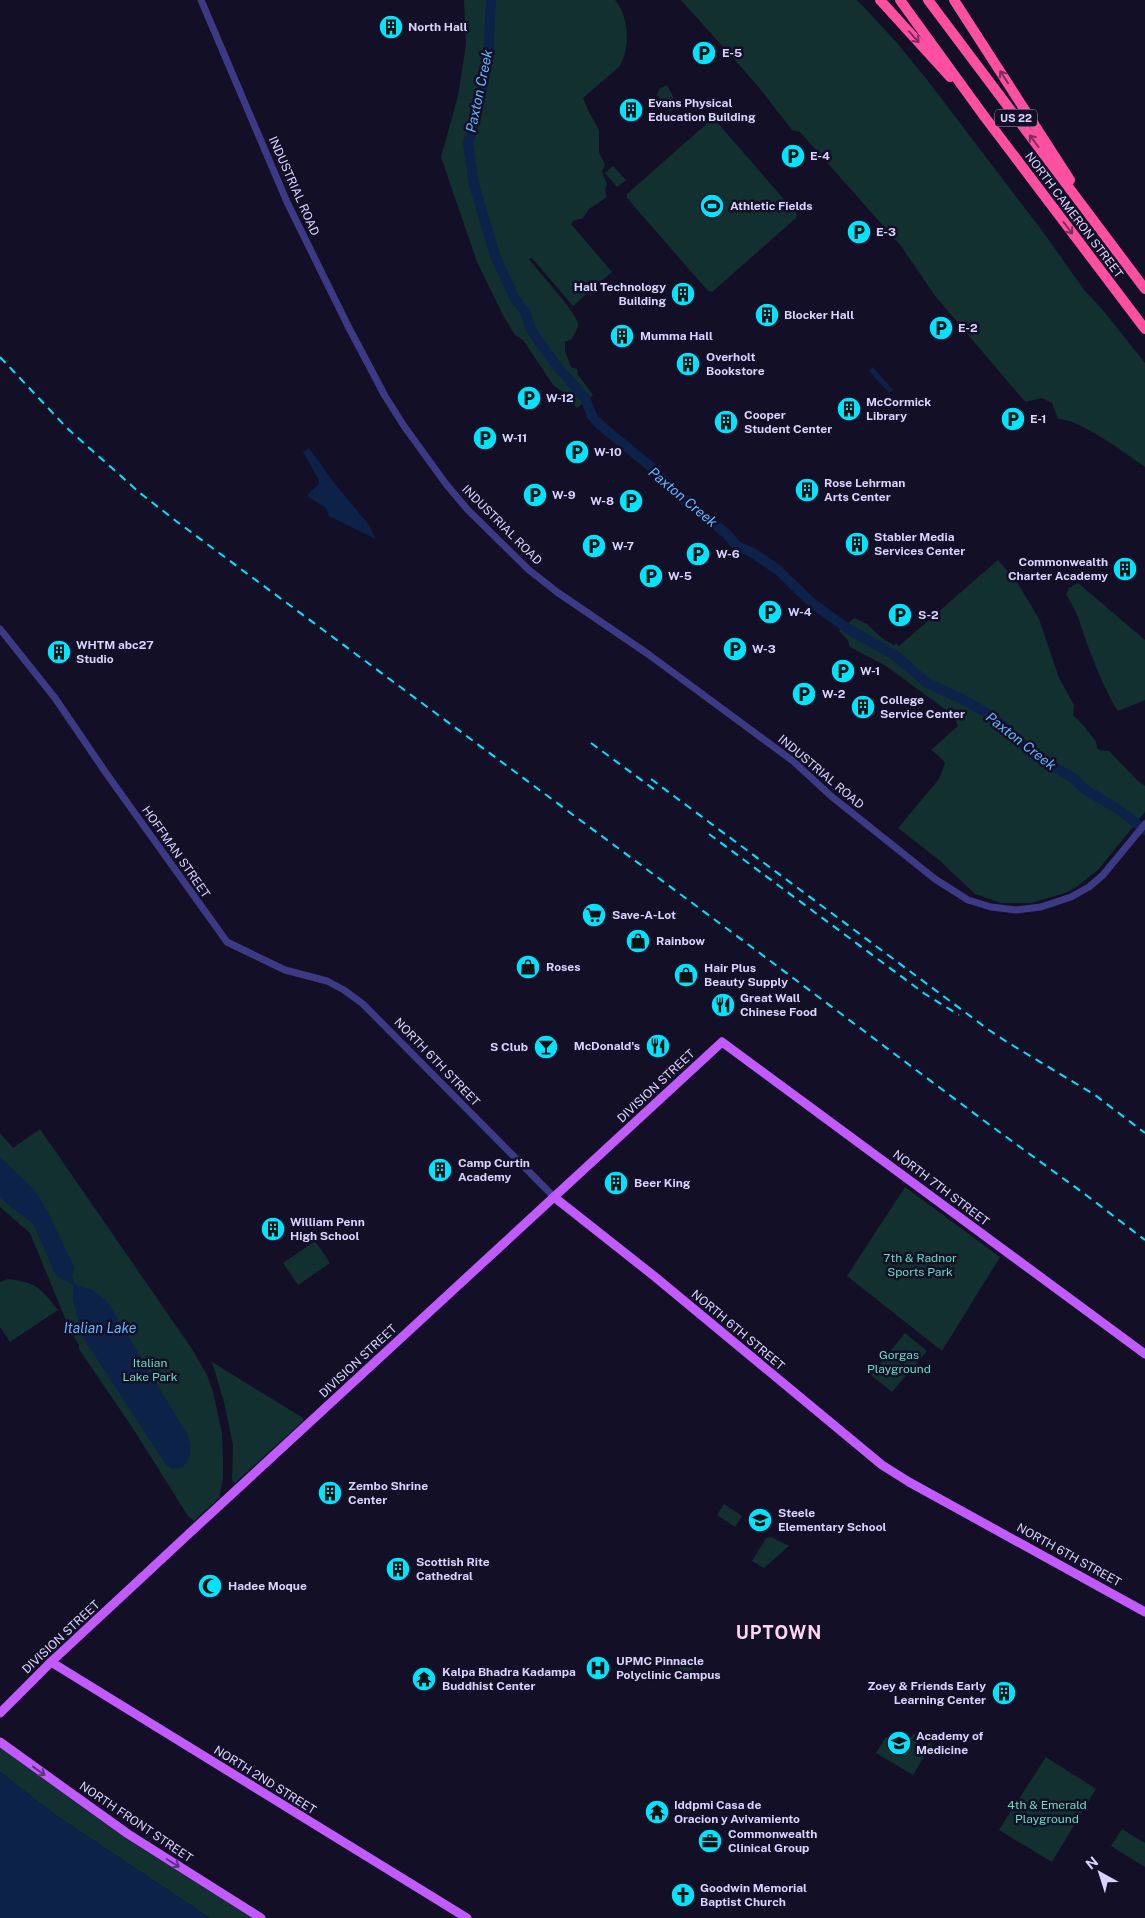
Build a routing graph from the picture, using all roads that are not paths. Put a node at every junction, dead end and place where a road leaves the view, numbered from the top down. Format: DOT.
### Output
graph roads {
  1 [pos="201,0"];
  2 [pos="880,0"];
  3 [pos="900,0"];
  4 [pos="928,0"];
  5 [pos="956,0"];
  6 [pos="984,116"];
  7 [pos="1106,235"];
  8 [pos="1145,289"];
  9 [pos="1145,329"];
  10 [pos="0,629"];
  11 [pos="1145,824"];
  12 [pos="363,1004"];
  13 [pos="722,1042"];
  14 [pos="554,1197"];
  15 [pos="1145,1354"];
  16 [pos="1145,1612"];
  17 [pos="52,1662"];
  18 [pos="12,1700"];
  19 [pos="0,1708"];
  20 [pos="0,1713"];
  21 [pos="0,1742"];
  22 [pos="261,1918"];
  23 [pos="467,1918"];
  1 -- 11 [label="street, INDUSTRIAL ROAD"];
  2 -- 6 [label="highway, one-way"];
  3 -- 6 [label="highway, US 22"];
  7 -- 4 [label="highway, US 22, one-way"];
  7 -- 5 [label="highway, one-way"];
  6 -- 9 [label="highway, NORTH CAMERON STREET / US 22, one-way"];
  7 -- 8 [label="highway, NORTH CAMERON STREET / US 22"];
  10 -- 12 [label="street, HOFFMAN STREET"];
  12 -- 14 [label="street, NORTH 6TH STREET"];
  13 -- 14 [label="main road, DIVISION STREET"];
  13 -- 15 [label="main road, NORTH 7TH STREET"];
  14 -- 16 [label="main road, NORTH 6TH STREET"];
  14 -- 17 [label="main road, DIVISION STREET"];
  17 -- 18 [label="main road, DIVISION STREET"];
  17 -- 23 [label="main road, NORTH 2ND STREET"];
  18 -- 19 [label="main road, DIVISION STREET"];
  18 -- 20 [label="main road, DIVISION STREET"];
  21 -- 22 [label="main road, NORTH FRONT STREET, one-way"];
}
